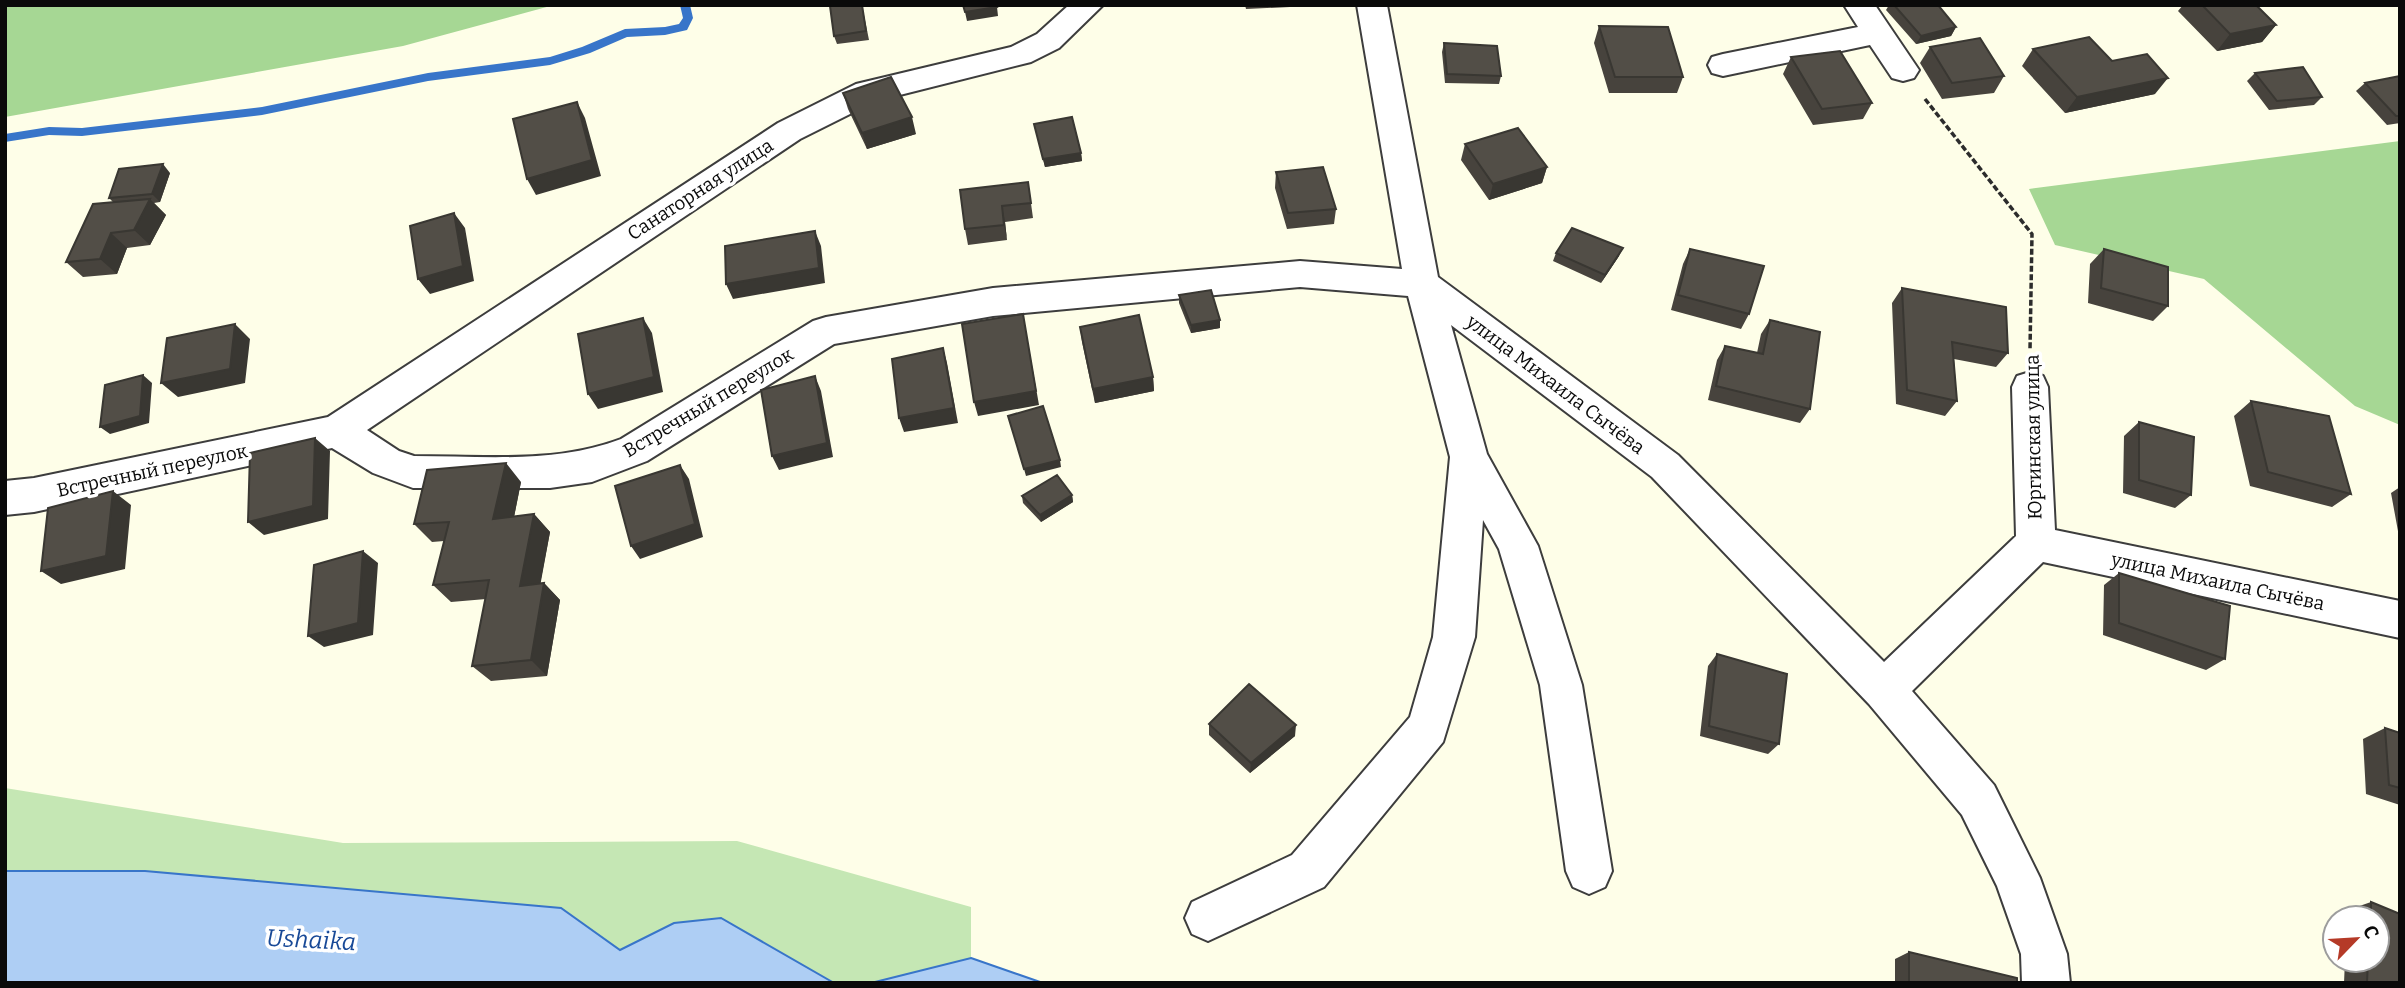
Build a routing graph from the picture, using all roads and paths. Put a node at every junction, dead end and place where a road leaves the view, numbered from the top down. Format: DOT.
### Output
graph roads {
  1 [pos="1088,5"];
  2 [pos="1372,5"];
  3 [pos="1859,5"];
  4 [pos="1877,33"];
  5 [pos="1723,65"];
  6 [pos="1903,70"];
  7 [pos="1422,284"];
  8 [pos="2030,387"];
  9 [pos="337,431"];
  10 [pos="1469,457"];
  11 [pos="5,498"];
  12 [pos="2036,543"];
  13 [pos="2400,620"];
  14 [pos="1884,691"];
  15 [pos="1589,871"];
  16 [pos="1208,919"];
  17 [pos="2046,983"];
  1 -- 9 [label="street, Санаторная улица"];
  2 -- 7 [label="street"];
  3 -- 4 [label="street"];
  4 -- 5 [label="street"];
  4 -- 6 [label="street"];
  6 -- 8 [label="path, Юргинская улица"];
  7 -- 9 [label="street, Встречный переулок"];
  7 -- 10 [label="street"];
  7 -- 14 [label="street, улица Михаила Сычёва"];
  8 -- 12 [label="street, Юргинская улица"];
  9 -- 11 [label="street, Встречный переулок"];
  10 -- 15 [label="street"];
  10 -- 16 [label="street"];
  12 -- 13 [label="street, улица Михаила Сычёва"];
  12 -- 14 [label="street, Юргинская улица"];
  14 -- 17 [label="street"];
}
